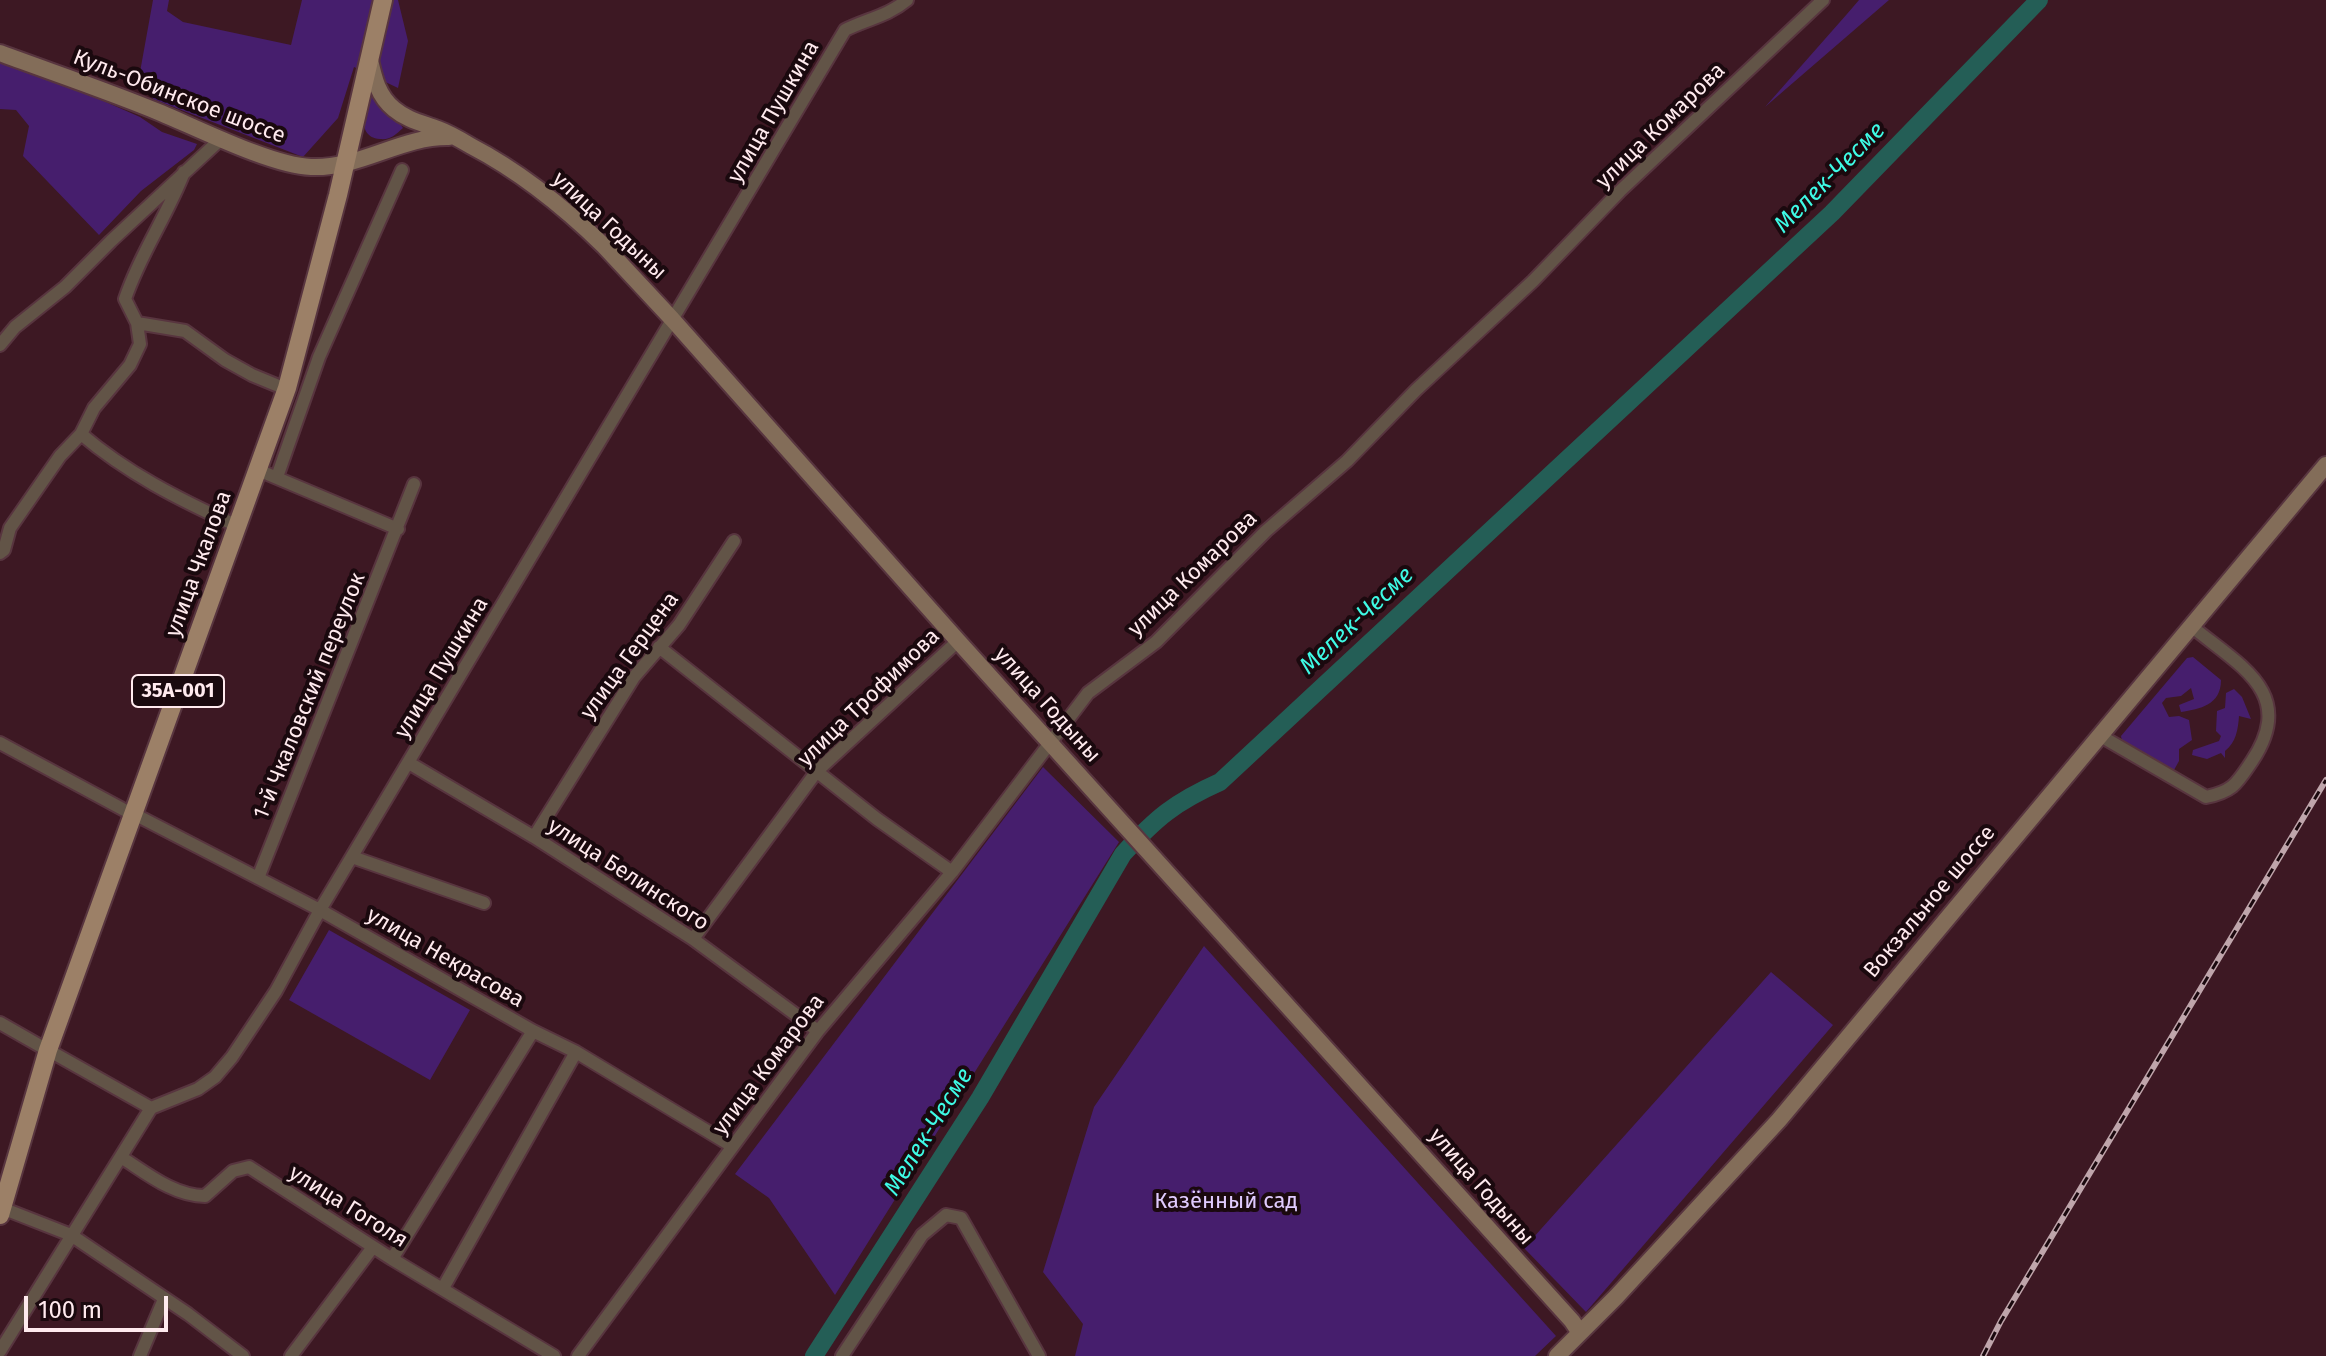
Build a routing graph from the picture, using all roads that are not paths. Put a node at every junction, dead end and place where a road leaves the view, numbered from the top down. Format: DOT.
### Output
graph roads {
  1 [pos="380,0"];
  2 [pos="907,0"];
  3 [pos="1823,0"];
  4 [pos="0,53"];
  5 [pos="366,57"];
  6 [pos="454,137"];
  7 [pos="222,138"];
  8 [pos="341,164"];
  9 [pos="402,170"];
  10 [pos="184,172"];
  11 [pos="672,319"];
  12 [pos="137,323"];
  13 [pos="0,345"];
  14 [pos="284,387"];
  15 [pos="81,434"];
  16 [pos="2326,465"];
  17 [pos="255,469"];
  18 [pos="277,477"];
  19 [pos="414,484"];
  20 [pos="236,525"];
  21 [pos="398,529"];
  22 [pos="734,541"];
  23 [pos="0,553"];
  24 [pos="2190,625"];
  25 [pos="958,641"];
  26 [pos="659,647"];
  27 [pos="2099,735"];
  28 [pos="0,743"];
  29 [pos="1051,743"];
  30 [pos="409,763"];
  31 [pos="817,771"];
  32 [pos="131,813"];
  33 [pos="534,837"];
  34 [pos="352,857"];
  35 [pos="952,872"];
  36 [pos="258,878"];
  37 [pos="484,903"];
  38 [pos="320,910"];
  39 [pos="693,939"];
  40 [pos="0,1023"];
  41 [pos="533,1031"];
  42 [pos="818,1031"];
  43 [pos="45,1048"];
  44 [pos="576,1052"];
  45 [pos="151,1108"];
  46 [pos="732,1146"];
  47 [pos="121,1157"];
  48 [pos="0,1206"];
  49 [pos="71,1235"];
  50 [pos="373,1247"];
  51 [pos="392,1259"];
  52 [pos="443,1288"];
  53 [pos="164,1299"];
  54 [pos="1580,1333"];
  55 [pos="0,1351"];
  56 [pos="140,1356"];
  57 [pos="243,1356"];
  58 [pos="291,1356"];
  59 [pos="554,1356"];
  60 [pos="578,1356"];
  61 [pos="842,1356"];
  62 [pos="1039,1356"];
  63 [pos="1557,1356"];
  1 -- 5 [label="main road, 35А-001"];
  2 -- 11 [label="street, улица Пушкина"];
  3 -- 29 [label="street, улица Комарова"];
  4 -- 7 [label="main road, Куль-Обинское шоссе"];
  5 -- 6 [label="main road, улица Годыны"];
  5 -- 8 [label="main road, улица Чкалова / 35А-001"];
  6 -- 8 [label="main road"];
  6 -- 11 [label="main road, улица Годыны"];
  7 -- 8 [label="main road, Куль-Обинское шоссе"];
  7 -- 10 [label="street"];
  8 -- 14 [label="main road, улица Чкалова / 35А-001"];
  9 -- 18 [label="street"];
  10 -- 12 [label="street"];
  10 -- 13 [label="street"];
  11 -- 25 [label="main road, улица Годыны"];
  11 -- 30 [label="street, улица Пушкина"];
  12 -- 14 [label="street"];
  12 -- 15 [label="street"];
  14 -- 17 [label="main road, улица Чкалова / 35А-001"];
  15 -- 20 [label="street"];
  15 -- 23 [label="street"];
  16 -- 24 [label="main road, Вокзальное шоссе"];
  17 -- 18 [label="street"];
  17 -- 20 [label="main road, улица Чкалова / 35А-001"];
  18 -- 21 [label="street"];
  19 -- 21 [label="street, 1-й Чкаловский переулок"];
  20 -- 32 [label="main road, улица Чкалова / 35А-001"];
  21 -- 36 [label="street, 1-й Чкаловский переулок"];
  22 -- 26 [label="street, улица Герцена"];
  24 -- 27 [label="main road, Вокзальное шоссе"];
  24 -- 27 [label="street"];
  25 -- 29 [label="main road, улица Годыны"];
  25 -- 31 [label="street, улица Трофимова"];
  26 -- 31 [label="street"];
  26 -- 33 [label="street, улица Герцена"];
  27 -- 54 [label="main road, Вокзальное шоссе"];
  28 -- 32 [label="street, улица Некрасова"];
  29 -- 35 [label="street, улица Комарова"];
  29 -- 54 [label="main road, улица Годыны"];
  30 -- 33 [label="street, улица Белинского"];
  30 -- 34 [label="street, улица Пушкина"];
  31 -- 35 [label="street"];
  31 -- 39 [label="street, улица Трофимова"];
  32 -- 36 [label="street, улица Некрасова"];
  32 -- 43 [label="main road, улица Чкалова / 35А-001"];
  33 -- 39 [label="street, улица Белинского"];
  34 -- 37 [label="street"];
  34 -- 38 [label="street, улица Пушкина"];
  35 -- 42 [label="street, улица Комарова"];
  36 -- 38 [label="street, улица Некрасова"];
  38 -- 41 [label="street, улица Некрасова"];
  38 -- 45 [label="street, улица Пушкина"];
  39 -- 42 [label="street, улица Белинского"];
  40 -- 43 [label="street"];
  41 -- 44 [label="street, улица Некрасова"];
  41 -- 51 [label="street"];
  42 -- 46 [label="street, улица Комарова"];
  43 -- 45 [label="street"];
  43 -- 48 [label="main road, улица Чкалова / 35А-001"];
  44 -- 46 [label="street, улица Некрасова"];
  44 -- 52 [label="street"];
  45 -- 47 [label="street"];
  46 -- 60 [label="street, улица Комарова"];
  47 -- 49 [label="street"];
  47 -- 50 [label="street, улица Гоголя"];
  48 -- 49 [label="street"];
  49 -- 53 [label="street"];
  49 -- 55 [label="street"];
  50 -- 51 [label="street, улица Гоголя"];
  50 -- 58 [label="street"];
  51 -- 52 [label="street, улица Гоголя"];
  52 -- 59 [label="street, улица Гоголя"];
  53 -- 56 [label="street"];
  53 -- 57 [label="street"];
  54 -- 63 [label="main road, Вокзальное шоссе"];
  61 -- 62 [label="street"];
}
